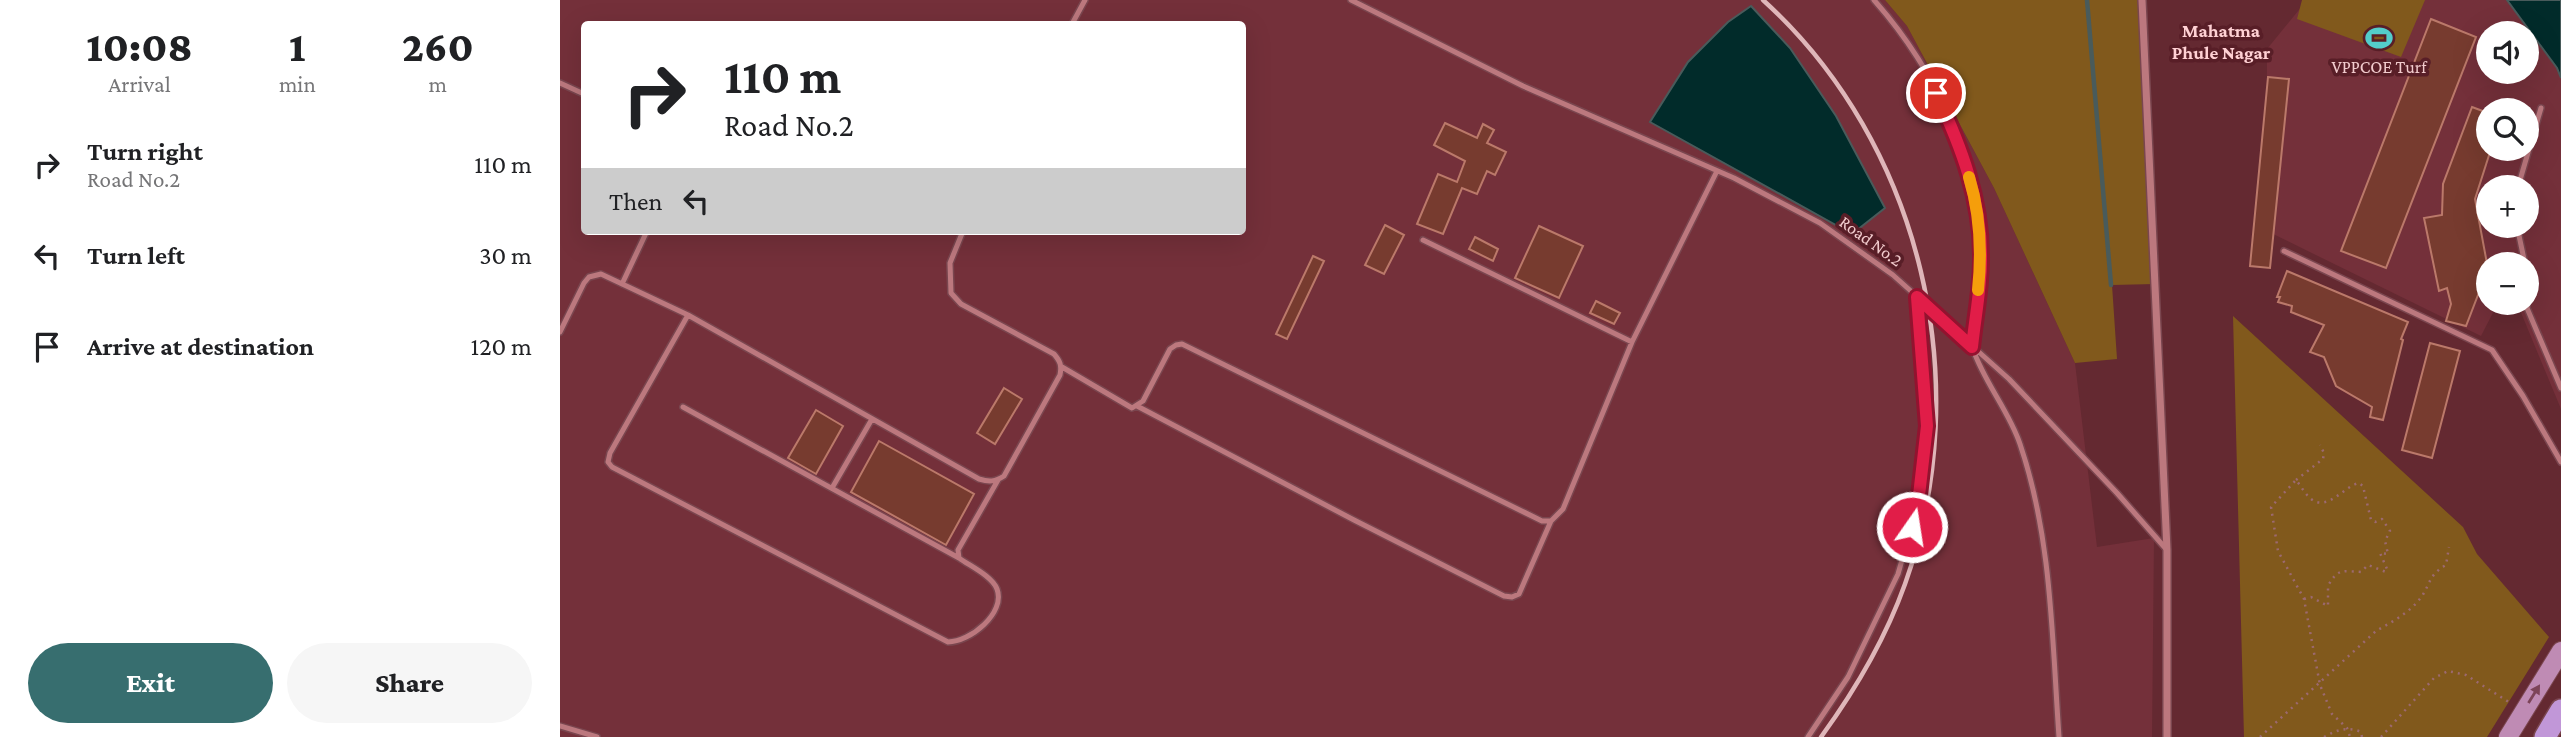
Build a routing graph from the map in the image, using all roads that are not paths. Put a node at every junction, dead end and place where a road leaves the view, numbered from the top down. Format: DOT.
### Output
graph roads {
  1 [pos="1085,0"];
  2 [pos="1351,0"];
  3 [pos="1874,0"];
  4 [pos="2142,0"];
  5 [pos="1074,21"];
  6 [pos="560,83"];
  7 [pos="581,93"];
  8 [pos="2541,108"];
  9 [pos="1717,171"];
  10 [pos="2521,175"];
  11 [pos="645,235"];
  12 [pos="961,235"];
  13 [pos="1423,240"];
  14 [pos="2284,251"];
  15 [pos="622,284"];
  16 [pos="1917,297"];
  17 [pos="688,315"];
  18 [pos="2530,315"];
  19 [pos="560,332"];
  20 [pos="1632,342"];
  21 [pos="1972,347"];
  22 [pos="1062,367"];
  23 [pos="2561,388"];
  24 [pos="1137,406"];
  25 [pos="683,407"];
  26 [pos="872,419"];
  27 [pos="2561,462"];
  28 [pos="998,480"];
  29 [pos="832,488"];
  30 [pos="1551,521"];
  31 [pos="2167,550"];
  32 [pos="959,558"];
  33 [pos="2561,651"];
  34 [pos="2561,710"];
  35 [pos="560,726"];
  36 [pos="597,737"];
  37 [pos="1808,737"];
  38 [pos="2059,737"];
  39 [pos="2167,737"];
  40 [pos="2508,737"];
  41 [pos="2545,737"];
  1 -- 5 [label="lane"];
  2 -- 9 [label="lane, Road No.2"];
  3 -- 21 [label="lane"];
  4 -- 31 [label="street"];
  6 -- 7 [label="lane"];
  8 -- 10 [label="lane"];
  9 -- 16 [label="lane, Road No.2"];
  9 -- 20 [label="lane"];
  11 -- 15 [label="lane"];
  12 -- 22 [label="lane"];
  13 -- 20 [label="lane"];
  14 -- 27 [label="lane"];
  15 -- 17 [label="lane"];
  15 -- 19 [label="lane"];
  16 -- 21 [label="lane, Road No.2"];
  16 -- 37 [label="lane"];
  17 -- 26 [label="lane"];
  17 -- 32 [label="lane"];
  18 -- 23 [label="lane"];
  20 -- 30 [label="lane"];
  21 -- 31 [label="lane, Road No.2"];
  21 -- 38 [label="lane"];
  22 -- 24 [label="lane"];
  22 -- 28 [label="lane"];
  24 -- 30 [label="lane"];
  24 -- 30 [label="lane"];
  25 -- 29 [label="lane"];
  26 -- 28 [label="lane"];
  26 -- 29 [label="lane"];
  28 -- 32 [label="lane"];
  29 -- 32 [label="lane"];
  31 -- 39 [label="street"];
  40 -- 33 [label="main road, one-way"];
  34 -- 41 [label="highway"];
  35 -- 36 [label="lane"];
}
